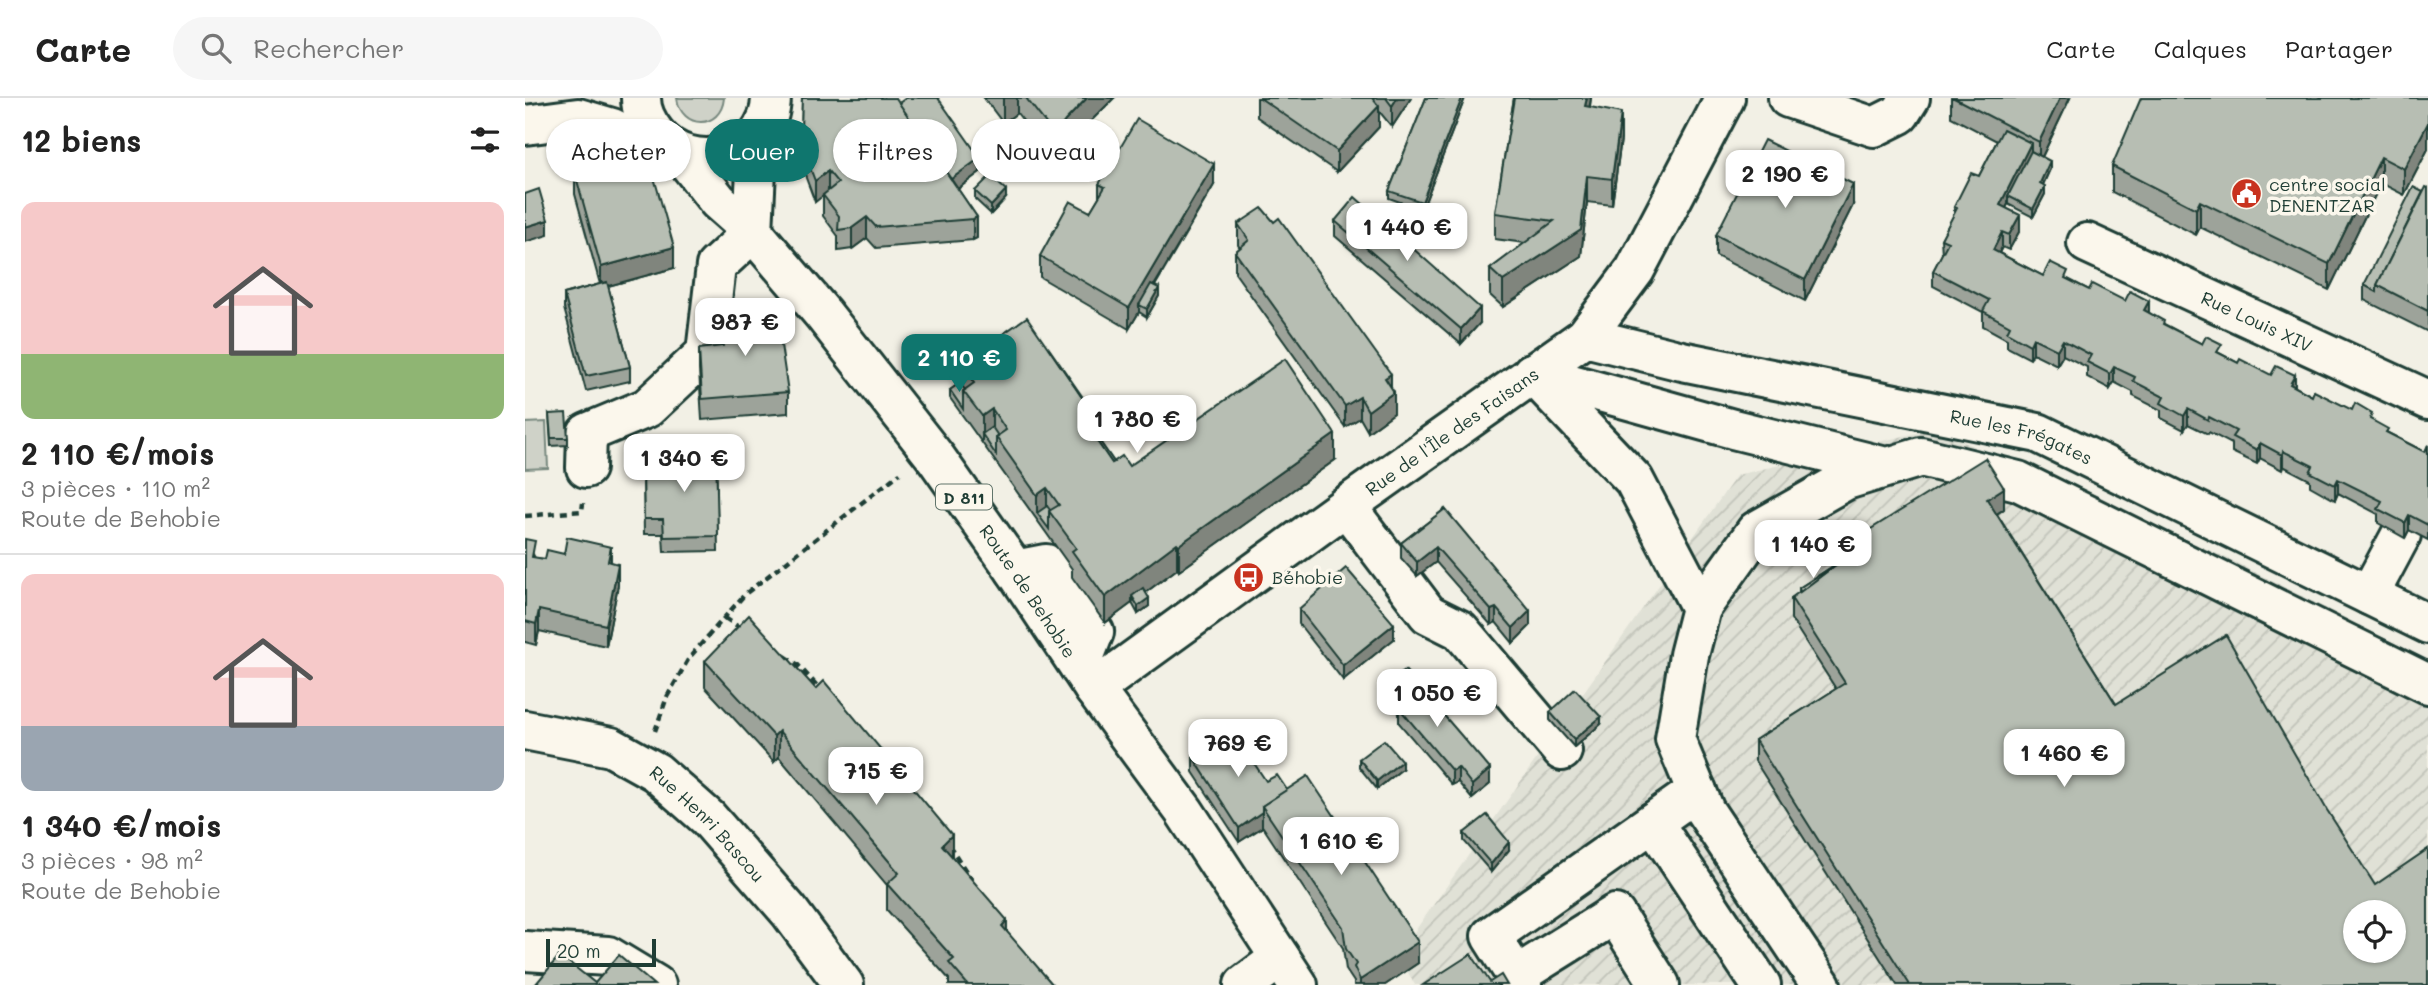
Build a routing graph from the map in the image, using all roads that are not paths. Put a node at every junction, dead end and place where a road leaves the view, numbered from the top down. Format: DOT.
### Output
graph roads {
  1 [pos="554,98"];
  2 [pos="641,98"];
  3 [pos="1725,98"];
  4 [pos="1788,98"];
  5 [pos="1910,98"];
  6 [pos="767,112"];
  7 [pos="525,113"];
  8 [pos="646,119"];
  9 [pos="546,122"];
  10 [pos="525,125"];
  11 [pos="691,155"];
  12 [pos="691,170"];
  13 [pos="753,232"];
  14 [pos="2087,243"];
  15 [pos="1585,337"];
  16 [pos="1532,373"];
  17 [pos="2428,400"];
  18 [pos="1888,467"];
  19 [pos="586,468"];
  20 [pos="1346,506"];
  21 [pos="2401,535"];
  22 [pos="2369,595"];
  23 [pos="1701,608"];
  24 [pos="2428,624"];
  25 [pos="1087,678"];
  26 [pos="2428,684"];
  27 [pos="525,730"];
  28 [pos="1562,751"];
  29 [pos="1697,791"];
  30 [pos="1653,822"];
  31 [pos="525,951"];
  32 [pos="1289,972"];
  33 [pos="1519,981"];
  34 [pos="656,985"];
  35 [pos="844,985"];
  36 [pos="1244,985"];
  37 [pos="1660,985"];
  38 [pos="1761,985"];
  39 [pos="1821,985"];
  1 -- 7 [label="street"];
  2 -- 8 [label="street, Route de Behobie"];
  3 -- 15 [label="street, Rue de l'Île des Faisans"];
  4 -- 5 [label="street"];
  6 -- 11 [label="street"];
  6 -- 13 [label="street"];
  9 -- 10 [label="street"];
  12 -- 13 [label="street, Route de Behobie / D 811"];
  13 -- 19 [label="street"];
  13 -- 25 [label="street, Route de Behobie / D 811"];
  14 -- 17 [label="street, Rue Louis XIV"];
  15 -- 16 [label="street, Rue de l'Île des Faisans"];
  15 -- 22 [label="street, Rue les Frégates"];
  16 -- 18 [label="street"];
  16 -- 20 [label="street, Rue de l'Île des Faisans"];
  16 -- 23 [label="street"];
  18 -- 23 [label="street"];
  18 -- 26 [label="street"];
  20 -- 25 [label="street, Rue de l'Île des Faisans"];
  20 -- 28 [label="street"];
  21 -- 22 [label="street"];
  22 -- 24 [label="street, Rue les Frégates"];
  23 -- 29 [label="street"];
  25 -- 32 [label="street, D 811"];
  27 -- 35 [label="street, Rue Henri Bascou"];
  29 -- 30 [label="street"];
  29 -- 39 [label="street"];
  30 -- 33 [label="street"];
  30 -- 38 [label="street"];
  31 -- 34 [label="street"];
  32 -- 36 [label="street"];
  33 -- 37 [label="street"];
}
